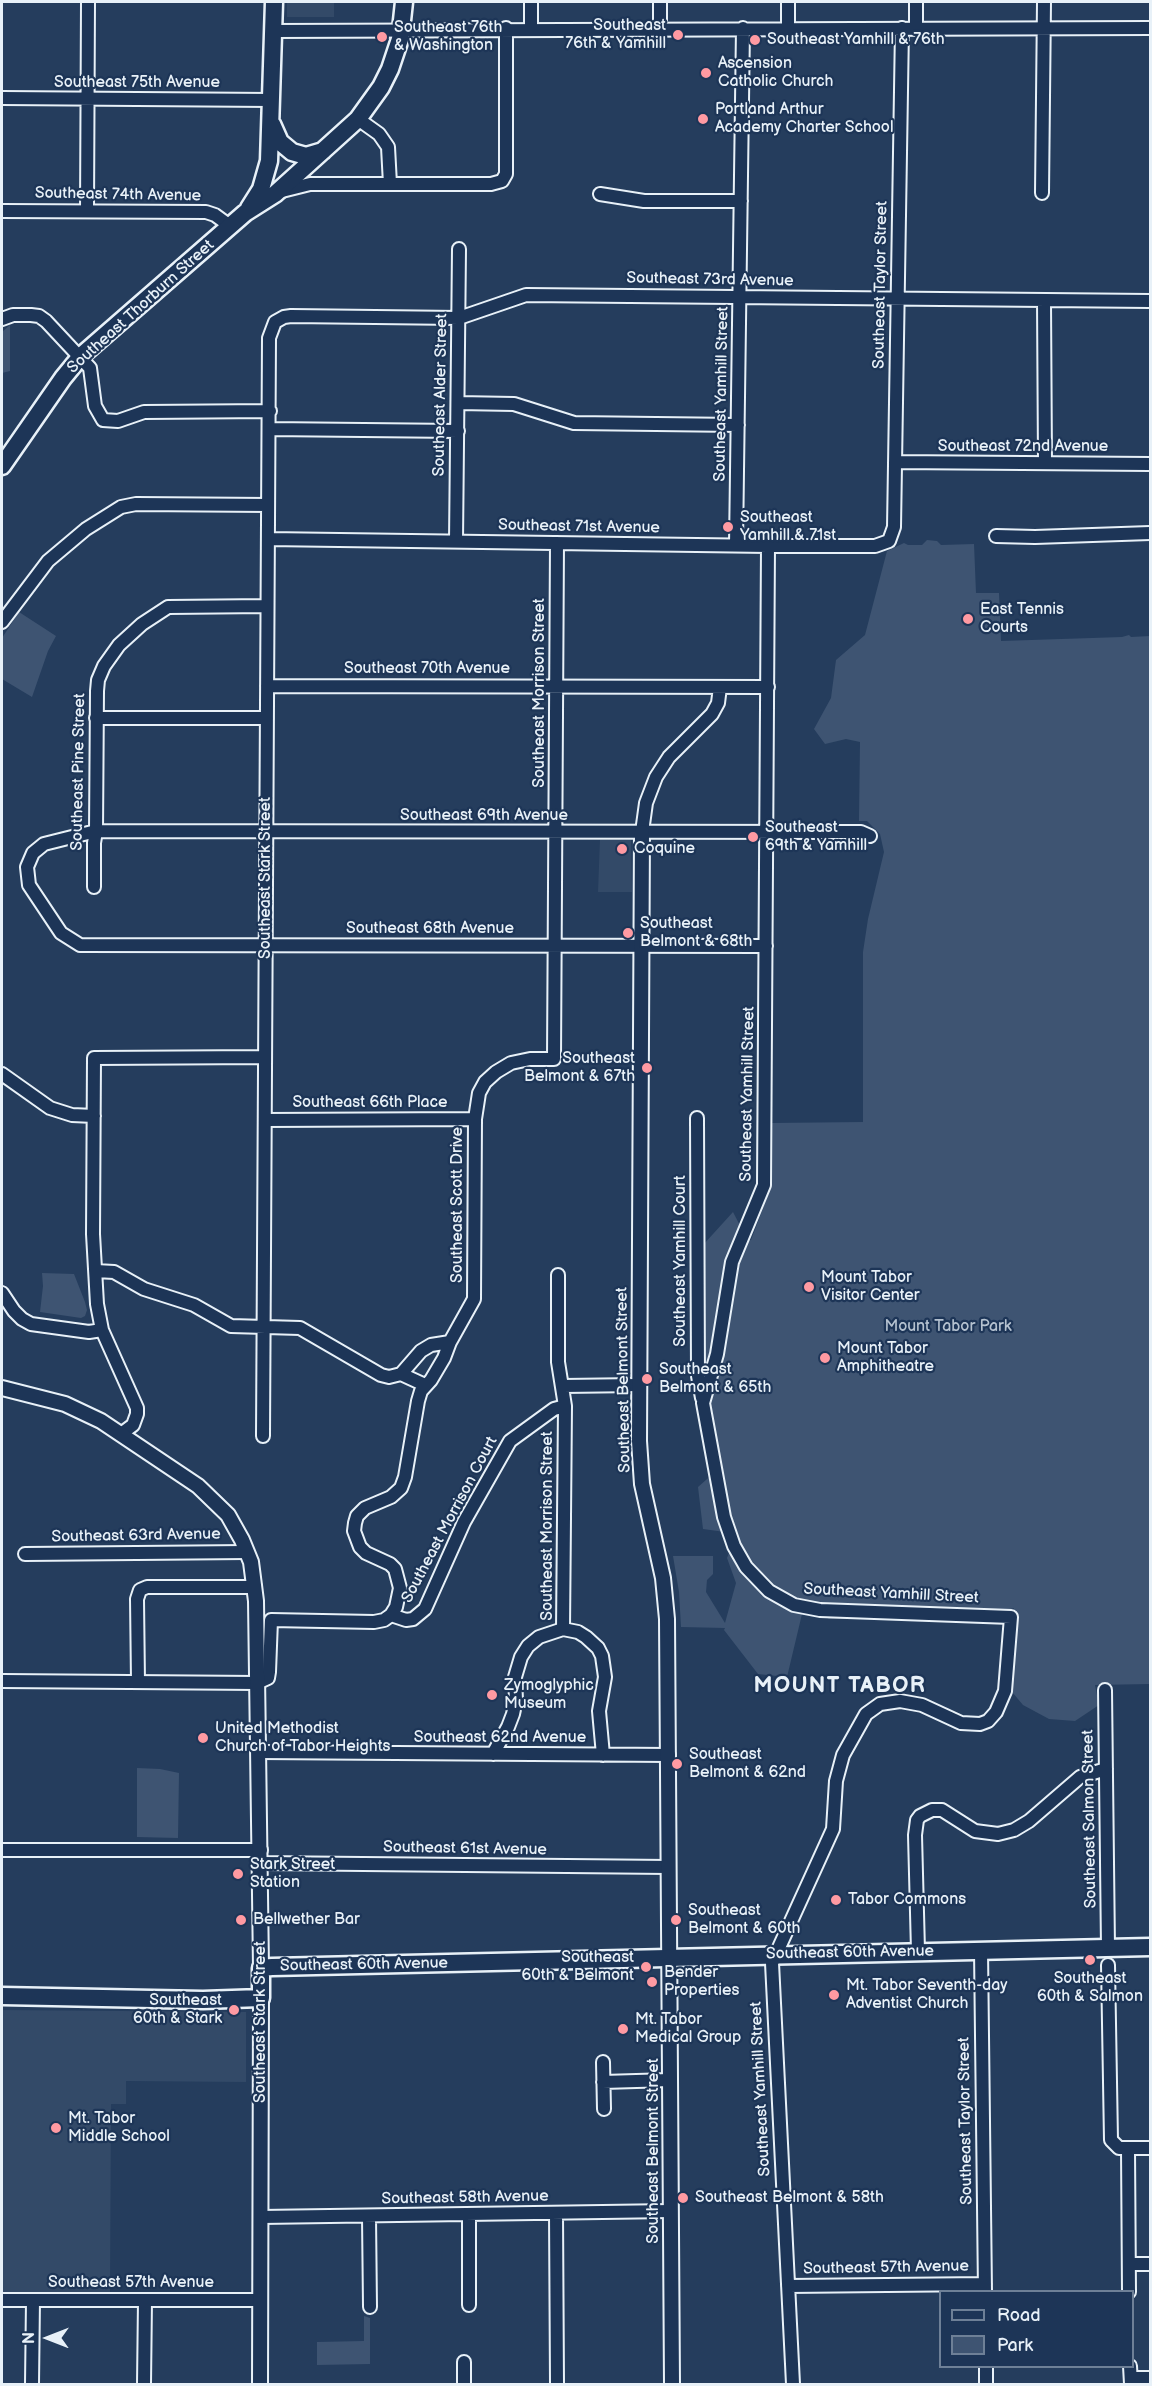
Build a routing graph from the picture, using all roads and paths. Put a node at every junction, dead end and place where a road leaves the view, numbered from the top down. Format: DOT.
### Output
graph roads {
  1 [pos="88,2"];
  2 [pos="274,2"];
  3 [pos="404,2"];
  4 [pos="531,2"];
  5 [pos="660,2"];
  6 [pos="788,2"];
  7 [pos="916,2"];
  8 [pos="1044,2"];
  9 [pos="506,28"];
  10 [pos="531,28"];
  11 [pos="660,28"];
  12 [pos="743,28"];
  13 [pos="788,28"];
  14 [pos="902,28"];
  15 [pos="916,28"];
  16 [pos="1045,28"];
  17 [pos="1150,28"];
  18 [pos="401,29"];
  19 [pos="273,31"];
  20 [pos="2,98"];
  21 [pos="88,99"];
  22 [pos="272,100"];
  23 [pos="358,119"];
  24 [pos="272,123"];
  25 [pos="324,151"];
  26 [pos="390,184"];
  27 [pos="1042,193"];
  28 [pos="275,194"];
  29 [pos="600,194"];
  30 [pos="741,201"];
  31 [pos="2,211"];
  32 [pos="87,211"];
  33 [pos="245,213"];
  34 [pos="230,225"];
  35 [pos="459,249"];
  36 [pos="739,297"];
  37 [pos="897,299"];
  38 [pos="1044,301"];
  39 [pos="1150,301"];
  40 [pos="459,318"];
  41 [pos="2,319"];
  42 [pos="275,322"];
  43 [pos="81,356"];
  44 [pos="458,403"];
  45 [pos="270,411"];
  46 [pos="738,425"];
  47 [pos="269,429"];
  48 [pos="458,431"];
  49 [pos="895,462"];
  50 [pos="2,463"];
  51 [pos="1045,463"];
  52 [pos="1150,464"];
  53 [pos="268,505"];
  54 [pos="1150,533"];
  55 [pos="996,536"];
  56 [pos="268,539"];
  57 [pos="889,541"];
  58 [pos="456,542"];
  59 [pos="557,543"];
  60 [pos="736,545"];
  61 [pos="768,546"];
  62 [pos="267,606"];
  63 [pos="2,622"];
  64 [pos="267,686"];
  65 [pos="556,686"];
  66 [pos="720,687"];
  67 [pos="768,687"];
  68 [pos="96,718"];
  69 [pos="267,718"];
  70 [pos="96,831"];
  71 [pos="266,831"];
  72 [pos="642,832"];
  73 [pos="766,832"];
  74 [pos="555,833"];
  75 [pos="870,836"];
  76 [pos="94,887"];
  77 [pos="94,945"];
  78 [pos="265,945"];
  79 [pos="555,945"];
  80 [pos="641,946"];
  81 [pos="766,946"];
  82 [pos="265,1057"];
  83 [pos="554,1059"];
  84 [pos="2,1074"];
  85 [pos="94,1116"];
  86 [pos="697,1118"];
  87 [pos="475,1119"];
  88 [pos="265,1120"];
  89 [pos="96,1271"];
  90 [pos="558,1275"];
  91 [pos="2,1293"];
  92 [pos="264,1328"];
  93 [pos="102,1330"];
  94 [pos="450,1342"];
  95 [pos="401,1374"];
  96 [pos="425,1385"];
  97 [pos="639,1385"];
  98 [pos="563,1386"];
  99 [pos="2,1388"];
  100 [pos="703,1403"];
  101 [pos="565,1406"];
  102 [pos="121,1434"];
  103 [pos="263,1436"];
  104 [pos="247,1552"];
  105 [pos="26,1554"];
  106 [pos="255,1587"];
  107 [pos="391,1615"];
  108 [pos="563,1629"];
  109 [pos="2,1681"];
  110 [pos="138,1682"];
  111 [pos="257,1683"];
  112 [pos="1105,1690"];
  113 [pos="259,1752"];
  114 [pos="493,1754"];
  115 [pos="603,1755"];
  116 [pos="669,1755"];
  117 [pos="1106,1769"];
  118 [pos="2,1850"];
  119 [pos="261,1857"];
  120 [pos="669,1867"];
  121 [pos="1150,1947"];
  122 [pos="1108,1948"];
  123 [pos="981,1950"];
  124 [pos="918,1951"];
  125 [pos="775,1954"];
  126 [pos="670,1958"];
  127 [pos="1107,1965"];
  128 [pos="261,1968"];
  129 [pos="2,1996"];
  130 [pos="261,1998"];
  131 [pos="603,2062"];
  132 [pos="670,2080"];
  133 [pos="603,2082"];
  134 [pos="604,2109"];
  135 [pos="1150,2148"];
  136 [pos="1128,2149"];
  137 [pos="671,2211"];
  138 [pos="556,2213"];
  139 [pos="469,2215"];
  140 [pos="261,2217"];
  141 [pos="369,2217"];
  142 [pos="1129,2264"];
  143 [pos="1150,2264"];
  144 [pos="788,2286"];
  145 [pos="985,2288"];
  146 [pos="1130,2290"];
  147 [pos="2,2300"];
  148 [pos="33,2300"];
  149 [pos="145,2300"];
  150 [pos="260,2300"];
  151 [pos="469,2305"];
  152 [pos="370,2307"];
  153 [pos="464,2362"];
  154 [pos="986,2368"];
  155 [pos="1131,2376"];
  156 [pos="1150,2378"];
  157 [pos="32,2385"];
  158 [pos="144,2385"];
  159 [pos="260,2385"];
  160 [pos="464,2385"];
  161 [pos="557,2385"];
  162 [pos="672,2385"];
  163 [pos="793,2385"];
  164 [pos="986,2385"];
  1 -- 21 [label="street"];
  2 -- 19 [label="main road"];
  3 -- 18 [label="main road"];
  4 -- 10 [label="street"];
  5 -- 11 [label="street"];
  6 -- 13 [label="street"];
  7 -- 15 [label="street"];
  8 -- 16 [label="street"];
  9 -- 10 [label="street"];
  9 -- 18 [label="street"];
  9 -- 26 [label="street"];
  10 -- 11 [label="street"];
  11 -- 12 [label="street"];
  12 -- 13 [label="street"];
  12 -- 30 [label="street, Southeast Yamhill Street"];
  13 -- 14 [label="street"];
  14 -- 15 [label="street"];
  14 -- 37 [label="street, Southeast Taylor Street"];
  15 -- 16 [label="street"];
  16 -- 17 [label="street"];
  16 -- 27 [label="street"];
  18 -- 19 [label="street"];
  18 -- 23 [label="main road"];
  19 -- 22 [label="main road"];
  20 -- 21 [label="street, Southeast 75th Avenue"];
  21 -- 22 [label="street, Southeast 75th Avenue"];
  21 -- 32 [label="street"];
  22 -- 24 [label="main road"];
  23 -- 25 [label="main road"];
  23 -- 26 [label="street"];
  24 -- 25 [label="main road"];
  24 -- 33 [label="main road"];
  25 -- 28 [label="main road"];
  26 -- 28 [label="street"];
  28 -- 33 [label="main road"];
  29 -- 30 [label="street"];
  30 -- 36 [label="street, Southeast Yamhill Street"];
  31 -- 32 [label="street, Southeast 74th Avenue"];
  32 -- 34 [label="street, Southeast 74th Avenue"];
  33 -- 34 [label="main road, Southeast Thorburn Street"];
  34 -- 43 [label="main road, Southeast Thorburn Street"];
  35 -- 40 [label="street, Southeast Alder Street"];
  36 -- 37 [label="street, Southeast 73rd Avenue"];
  36 -- 40 [label="street, Southeast 73rd Avenue"];
  36 -- 46 [label="street, Southeast Yamhill Street"];
  37 -- 38 [label="street, Southeast 73rd Avenue"];
  37 -- 49 [label="street, Southeast Taylor Street"];
  38 -- 39 [label="street, Southeast 73rd Avenue"];
  38 -- 51 [label="street"];
  40 -- 42 [label="street, Southeast 73rd Avenue"];
  40 -- 44 [label="street, Southeast Alder Street"];
  41 -- 43 [label="street"];
  42 -- 45 [label="street, Southeast Stark Street"];
  43 -- 45 [label="street"];
  43 -- 50 [label="main road, Southeast Thorburn Street"];
  44 -- 46 [label="street"];
  44 -- 48 [label="street, Southeast Alder Street"];
  45 -- 47 [label="street, Southeast Stark Street"];
  46 -- 60 [label="street, Southeast Yamhill Street"];
  47 -- 48 [label="street"];
  47 -- 53 [label="street, Southeast Stark Street"];
  48 -- 58 [label="street, Southeast Alder Street"];
  49 -- 51 [label="street, Southeast 72nd Avenue"];
  49 -- 57 [label="street, Southeast Taylor Street"];
  51 -- 52 [label="street, Southeast 72nd Avenue"];
  53 -- 56 [label="street, Southeast Stark Street"];
  53 -- 63 [label="street"];
  54 -- 55 [label="street"];
  56 -- 58 [label="street, Southeast 71st Avenue"];
  56 -- 62 [label="street, Southeast Stark Street"];
  57 -- 61 [label="street, Southeast 71st Avenue"];
  58 -- 59 [label="street, Southeast 71st Avenue"];
  59 -- 60 [label="street, Southeast 71st Avenue"];
  59 -- 65 [label="street, Southeast Morrison Street"];
  60 -- 61 [label="street, Southeast 71st Avenue"];
  61 -- 67 [label="street, Southeast Yamhill Street"];
  62 -- 64 [label="street, Southeast Stark Street"];
  62 -- 68 [label="street, Southeast Pine Street"];
  64 -- 65 [label="street, Southeast 70th Avenue"];
  64 -- 69 [label="street, Southeast Stark Street"];
  65 -- 66 [label="street, Southeast 70th Avenue"];
  65 -- 74 [label="street, Southeast Morrison Street"];
  66 -- 67 [label="street, Southeast 70th Avenue"];
  66 -- 72 [label="street, Southeast Belmont Street"];
  67 -- 73 [label="street, Southeast Yamhill Street"];
  68 -- 69 [label="street"];
  68 -- 70 [label="street, Southeast Pine Street"];
  69 -- 71 [label="street, Southeast Stark Street"];
  70 -- 71 [label="street, Southeast 69th Avenue"];
  70 -- 76 [label="street, Southeast Pine Street"];
  70 -- 77 [label="street, Southeast 69th Avenue"];
  71 -- 74 [label="street, Southeast 69th Avenue"];
  71 -- 78 [label="street, Southeast Stark Street"];
  72 -- 73 [label="street, Southeast 69th Avenue"];
  72 -- 74 [label="street, Southeast 69th Avenue"];
  72 -- 80 [label="street, Southeast Belmont Street"];
  73 -- 75 [label="street, Southeast 69th Avenue"];
  73 -- 81 [label="street, Southeast Yamhill Street"];
  74 -- 79 [label="street, Southeast Morrison Street"];
  77 -- 78 [label="street, Southeast 68th Avenue"];
  78 -- 79 [label="street, Southeast 68th Avenue"];
  78 -- 82 [label="street, Southeast Stark Street"];
  79 -- 80 [label="street, Southeast 68th Avenue"];
  79 -- 83 [label="street, Southeast Morrison Street"];
  80 -- 81 [label="street, Southeast 68th Avenue"];
  80 -- 97 [label="street, Southeast Belmont Street"];
  81 -- 100 [label="street, Southeast Yamhill Street"];
  82 -- 85 [label="street"];
  82 -- 88 [label="street, Southeast Stark Street"];
  83 -- 87 [label="street, Southeast Scott Drive"];
  84 -- 85 [label="street"];
  85 -- 89 [label="street"];
  86 -- 100 [label="street, Southeast Yamhill Court"];
  87 -- 88 [label="street, Southeast 66th Place"];
  87 -- 94 [label="street, Southeast Scott Drive"];
  88 -- 92 [label="street, Southeast Stark Street"];
  89 -- 92 [label="street"];
  89 -- 93 [label="street"];
  90 -- 98 [label="street, Southeast Morrison Street"];
  91 -- 93 [label="street"];
  92 -- 95 [label="street"];
  92 -- 103 [label="street, Southeast Stark Street"];
  93 -- 102 [label="street"];
  94 -- 95 [label="street"];
  94 -- 96 [label="street, Southeast Scott Drive"];
  95 -- 96 [label="street"];
  96 -- 107 [label="street, Southeast Scott Drive"];
  97 -- 98 [label="street"];
  97 -- 116 [label="street, Southeast Belmont Street"];
  98 -- 101 [label="street, Southeast Morrison Street"];
  99 -- 102 [label="street"];
  100 -- 125 [label="street, Southeast Yamhill Street"];
  101 -- 107 [label="street, Southeast Morrison Court"];
  101 -- 108 [label="street, Southeast Morrison Street"];
  102 -- 104 [label="street"];
  104 -- 105 [label="street, Southeast 63rd Avenue"];
  104 -- 106 [label="street"];
  106 -- 110 [label="street"];
  106 -- 111 [label="street, Southeast Stark Street"];
  107 -- 111 [label="street"];
  108 -- 114 [label="street"];
  108 -- 115 [label="street, Southeast Morrison Street"];
  109 -- 110 [label="street"];
  110 -- 111 [label="street"];
  111 -- 113 [label="street, Southeast Stark Street"];
  112 -- 117 [label="street, Southeast Salmon Street"];
  113 -- 114 [label="street, Southeast 62nd Avenue"];
  113 -- 119 [label="street, Southeast Stark Street"];
  114 -- 115 [label="street, Southeast 62nd Avenue"];
  115 -- 116 [label="street, Southeast 62nd Avenue"];
  116 -- 120 [label="street, Southeast Belmont Street"];
  117 -- 122 [label="street, Southeast Salmon Street"];
  117 -- 124 [label="street"];
  118 -- 119 [label="street, Southeast 61st Avenue"];
  119 -- 120 [label="street, Southeast 61st Avenue"];
  119 -- 128 [label="street, Southeast Stark Street"];
  120 -- 126 [label="street, Southeast Belmont Street"];
  121 -- 122 [label="main road, Southeast 60th Avenue"];
  122 -- 123 [label="main road, Southeast 60th Avenue"];
  123 -- 124 [label="main road, Southeast 60th Avenue"];
  123 -- 145 [label="street, Southeast Taylor Street"];
  124 -- 125 [label="main road, Southeast 60th Avenue"];
  125 -- 126 [label="main road, Southeast 60th Avenue"];
  125 -- 144 [label="street, Southeast Yamhill Street"];
  126 -- 128 [label="main road, Southeast 60th Avenue"];
  126 -- 132 [label="street, Southeast Belmont Street"];
  127 -- 136 [label="street"];
  128 -- 130 [label="main road, Southeast Stark Street"];
  129 -- 130 [label="main road"];
  130 -- 140 [label="street, Southeast Stark Street"];
  131 -- 133 [label="street"];
  132 -- 133 [label="street"];
  132 -- 137 [label="street, Southeast Belmont Street"];
  133 -- 134 [label="street"];
  135 -- 136 [label="street"];
  136 -- 142 [label="street"];
  137 -- 138 [label="street, Southeast 58th Avenue"];
  137 -- 162 [label="street, Southeast Belmont Street"];
  138 -- 139 [label="street, Southeast 58th Avenue"];
  138 -- 161 [label="street"];
  139 -- 141 [label="street, Southeast 58th Avenue"];
  139 -- 151 [label="street"];
  140 -- 141 [label="street, Southeast 58th Avenue"];
  140 -- 150 [label="street, Southeast Stark Street"];
  141 -- 152 [label="street"];
  142 -- 143 [label="street"];
  142 -- 146 [label="street"];
  144 -- 145 [label="street, Southeast 57th Avenue"];
  144 -- 163 [label="street, Southeast Yamhill Street"];
  147 -- 148 [label="street, Southeast 57th Avenue"];
  148 -- 149 [label="street, Southeast 57th Avenue"];
  148 -- 157 [label="street"];
  149 -- 150 [label="street, Southeast 57th Avenue"];
  149 -- 158 [label="street"];
  150 -- 159 [label="street, Southeast Stark Street"];
  153 -- 160 [label="street"];
  154 -- 164 [label="street"];
  155 -- 156 [label="street"];
}
